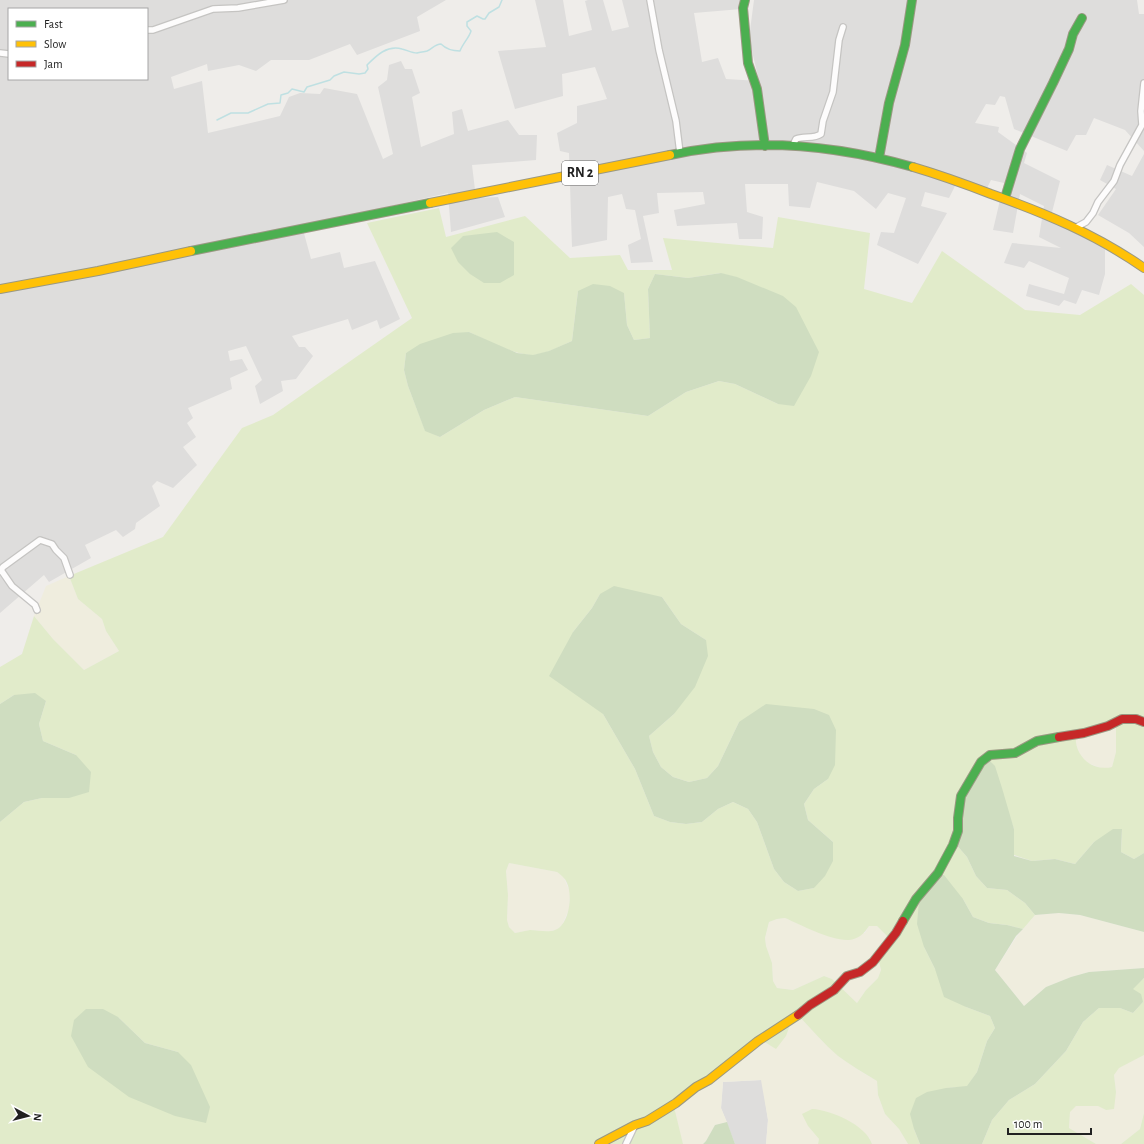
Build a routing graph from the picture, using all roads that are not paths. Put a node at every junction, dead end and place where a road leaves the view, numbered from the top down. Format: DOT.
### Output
graph roads {
  1 [pos="284,0"];
  2 [pos="650,0"];
  3 [pos="745,0"];
  4 [pos="912,0"];
  5 [pos="1082,18"];
  6 [pos="843,27"];
  7 [pos="148,30"];
  8 [pos="1144,83"];
  9 [pos="793,145"];
  10 [pos="765,146"];
  11 [pos="680,153"];
  12 [pos="879,158"];
  13 [pos="1004,198"];
  14 [pos="1075,228"];
  15 [pos="1144,268"];
  16 [pos="0,289"];
  17 [pos="0,571"];
  18 [pos="70,575"];
  19 [pos="36,610"];
  20 [pos="1144,722"];
  21 [pos="635,1125"];
  22 [pos="599,1144"];
  23 [pos="626,1144"];
  1 -- 7 [label="street"];
  2 -- 11 [label="street"];
  3 -- 10 [label="street"];
  4 -- 12 [label="street"];
  5 -- 13 [label="street"];
  6 -- 9 [label="street"];
  8 -- 14 [label="street"];
  9 -- 10 [label="street, RN 2"];
  9 -- 12 [label="street, RN 2"];
  10 -- 11 [label="street, RN 2"];
  11 -- 16 [label="street, RN 2"];
  12 -- 13 [label="street, RN 2"];
  13 -- 14 [label="street, RN 2"];
  14 -- 15 [label="street, RN 2"];
  17 -- 18 [label="street"];
  17 -- 19 [label="street"];
  20 -- 21 [label="street"];
  21 -- 22 [label="street"];
  21 -- 23 [label="street"];
}
